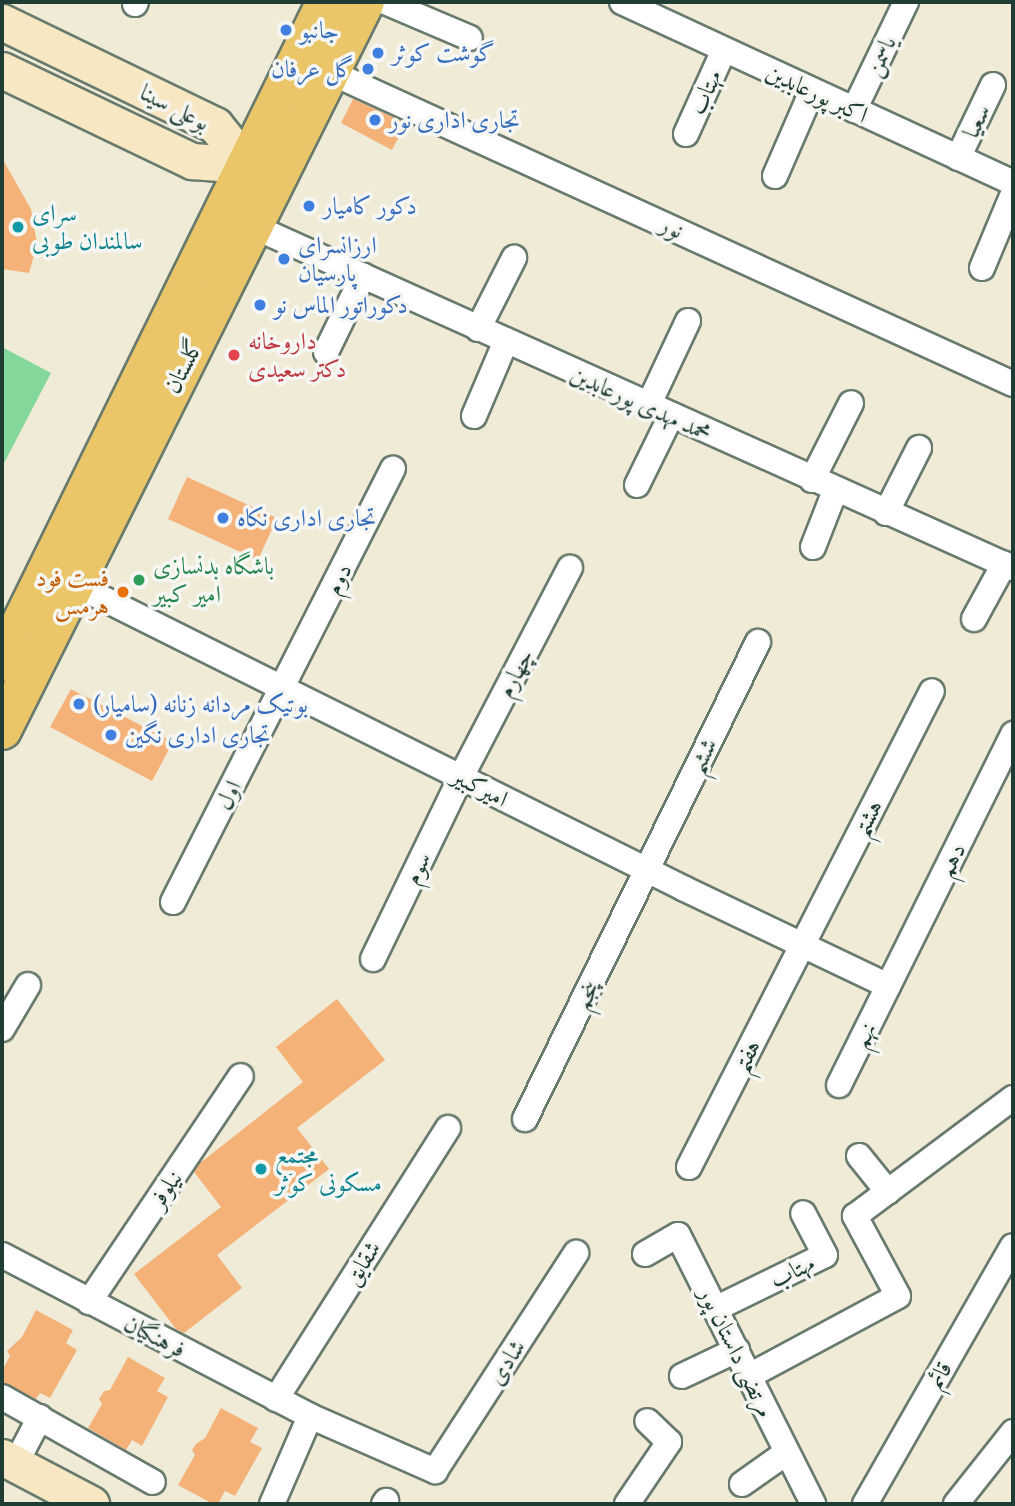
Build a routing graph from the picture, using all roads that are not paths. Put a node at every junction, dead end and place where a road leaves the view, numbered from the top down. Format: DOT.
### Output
graph roads {
  1 [pos="326,2"];
  2 [pos="365,2"];
  3 [pos="385,2"];
  4 [pos="622,2"];
  5 [pos="906,2"];
  6 [pos="648,7"];
  7 [pos="2,22"];
  8 [pos="470,38"];
  9 [pos="724,50"];
  10 [pos="2,70"];
  11 [pos="993,85"];
  12 [pos="323,87"];
  13 [pos="812,91"];
  14 [pos="854,110"];
  15 [pos="686,134"];
  16 [pos="958,158"];
  17 [pos="262,172"];
  18 [pos="775,176"];
  19 [pos="1013,183"];
  20 [pos="1013,194"];
  21 [pos="270,234"];
  22 [pos="514,258"];
  23 [pos="982,268"];
  24 [pos="363,276"];
  25 [pos="688,321"];
  26 [pos="202,328"];
  27 [pos="478,329"];
  28 [pos="506,341"];
  29 [pos="326,352"];
  30 [pos="1013,384"];
  31 [pos="851,403"];
  32 [pos="648,406"];
  33 [pos="474,416"];
  34 [pos="671,416"];
  35 [pos="919,448"];
  36 [pos="393,469"];
  37 [pos="812,480"];
  38 [pos="638,485"];
  39 [pos="835,491"];
  40 [pos="886,513"];
  41 [pos="813,547"];
  42 [pos="1009,566"];
  43 [pos="570,568"];
  44 [pos="74,584"];
  45 [pos="12,614"];
  46 [pos="974,619"];
  47 [pos="758,642"];
  48 [pos="2,662"];
  49 [pos="284,689"];
  50 [pos="932,691"];
  51 [pos="2,730"];
  52 [pos="1013,734"];
  53 [pos="461,777"];
  54 [pos="647,870"];
  55 [pos="173,902"];
  56 [pos="802,945"];
  57 [pos="373,959"];
  58 [pos="28,985"];
  59 [pos="888,986"];
  60 [pos="2,1029"];
  61 [pos="241,1076"];
  62 [pos="839,1085"];
  63 [pos="1013,1098"];
  64 [pos="524,1119"];
  65 [pos="448,1128"];
  66 [pos="859,1156"];
  67 [pos="689,1167"];
  68 [pos="888,1192"];
  69 [pos="803,1213"];
  70 [pos="1013,1246"];
  71 [pos="576,1253"];
  72 [pos="645,1254"];
  73 [pos="2,1255"];
  74 [pos="89,1302"];
  75 [pos="717,1308"];
  76 [pos="737,1350"];
  77 [pos="682,1376"];
  78 [pos="749,1376"];
  79 [pos="2,1397"];
  80 [pos="276,1399"];
  81 [pos="310,1416"];
  82 [pos="40,1417"];
  83 [pos="647,1421"];
  84 [pos="1013,1432"];
  85 [pos="786,1452"];
  86 [pos="6,1468"];
  87 [pos="435,1471"];
  88 [pos="153,1482"];
  89 [pos="742,1484"];
  90 [pos="43,1504"];
  91 [pos="91,1504"];
  92 [pos="272,1504"];
  93 [pos="627,1504"];
  94 [pos="813,1504"];
  95 [pos="865,1504"];
  96 [pos="956,1504"];
  1 -- 17 [label="main road, گلستان"];
  2 -- 12 [label="main road, گلستان"];
  3 -- 8 [label="street"];
  4 -- 6 [label="street, اکبر پورعابدین"];
  5 -- 14 [label="street, یاسمن"];
  6 -- 9 [label="street, اکبر پورعابدین"];
  7 -- 17 [label="street, بوعلی سینا"];
  9 -- 13 [label="street, اکبر پورعابدین"];
  9 -- 15 [label="street, مهتاب"];
  10 -- 17 [label="street, بوعلی سینا"];
  11 -- 16 [label="street, سعیا"];
  12 -- 17 [label="main road, گلستان"];
  12 -- 21 [label="street"];
  12 -- 30 [label="street, نور"];
  13 -- 14 [label="street, اکبر پورعابدین"];
  13 -- 18 [label="street"];
  14 -- 16 [label="street, اکبر پورعابدین"];
  16 -- 19 [label="street, اکبر پورعابدین"];
  17 -- 26 [label="main road, گلستان"];
  17 -- 45 [label="main road, گلستان"];
  20 -- 23 [label="street"];
  21 -- 24 [label="street, محمد مهدی پورعابدین"];
  21 -- 26 [label="street"];
  22 -- 27 [label="street"];
  24 -- 27 [label="street, محمد مهدی پورعابدین"];
  24 -- 29 [label="street"];
  25 -- 32 [label="street"];
  26 -- 44 [label="main road, گلستان"];
  27 -- 28 [label="street, محمد مهدی پورعابدین"];
  28 -- 32 [label="street, محمد مهدی پورعابدین"];
  28 -- 33 [label="street"];
  31 -- 37 [label="street"];
  32 -- 34 [label="street, محمد مهدی پورعابدین"];
  34 -- 37 [label="street, محمد مهدی پورعابدین"];
  34 -- 38 [label="street"];
  35 -- 40 [label="street"];
  36 -- 49 [label="street, دوم"];
  37 -- 39 [label="street, محمد مهدی پورعابدین"];
  39 -- 40 [label="street, محمد مهدی پورعابدین"];
  39 -- 41 [label="street"];
  40 -- 42 [label="street, محمد مهدی پورعابدین"];
  42 -- 46 [label="street"];
  43 -- 53 [label="street, چهارم"];
  44 -- 49 [label="street, امیرکبیر"];
  44 -- 51 [label="main road, گلستان"];
  45 -- 48 [label="main road, گلستان"];
  47 -- 54 [label="street, ششم"];
  49 -- 53 [label="street, امیرکبیر"];
  49 -- 55 [label="street, اول"];
  50 -- 56 [label="street, هشتم"];
  52 -- 59 [label="street, دهم"];
  53 -- 54 [label="street, امیرکبیر"];
  53 -- 57 [label="street, سوم"];
  54 -- 56 [label="street, امیرکبیر"];
  54 -- 64 [label="street, پنجم"];
  56 -- 59 [label="street, امیرکبیر"];
  56 -- 67 [label="street, هفتم"];
  58 -- 60 [label="street"];
  59 -- 62 [label="street, نهم"];
  61 -- 74 [label="street, نیلوفر"];
  63 -- 68 [label="street"];
  65 -- 80 [label="street, شقایق"];
  66 -- 68 [label="street"];
  68 -- 78 [label="street"];
  69 -- 75 [label="street, مهتاب"];
  70 -- 95 [label="street, قائم"];
  71 -- 87 [label="street, شادی"];
  72 -- 75 [label="street, مرتضی داستان پور"];
  73 -- 74 [label="street, فرهنگیان"];
  74 -- 80 [label="street, فرهنگیان"];
  75 -- 76 [label="street, مرتضی داستان پور"];
  76 -- 77 [label="street"];
  76 -- 78 [label="street, مرتضی داستان پور"];
  78 -- 85 [label="street, مرتضی داستان پور"];
  79 -- 82 [label="street"];
  80 -- 81 [label="street, فرهنگیان"];
  81 -- 87 [label="street, فرهنگیان"];
  81 -- 92 [label="street"];
  82 -- 86 [label="street"];
  82 -- 88 [label="street"];
  83 -- 93 [label="street"];
  84 -- 96 [label="street"];
  85 -- 89 [label="street"];
  85 -- 94 [label="street, مرتضی داستان پور"];
  86 -- 90 [label="street"];
  86 -- 91 [label="street"];
}
